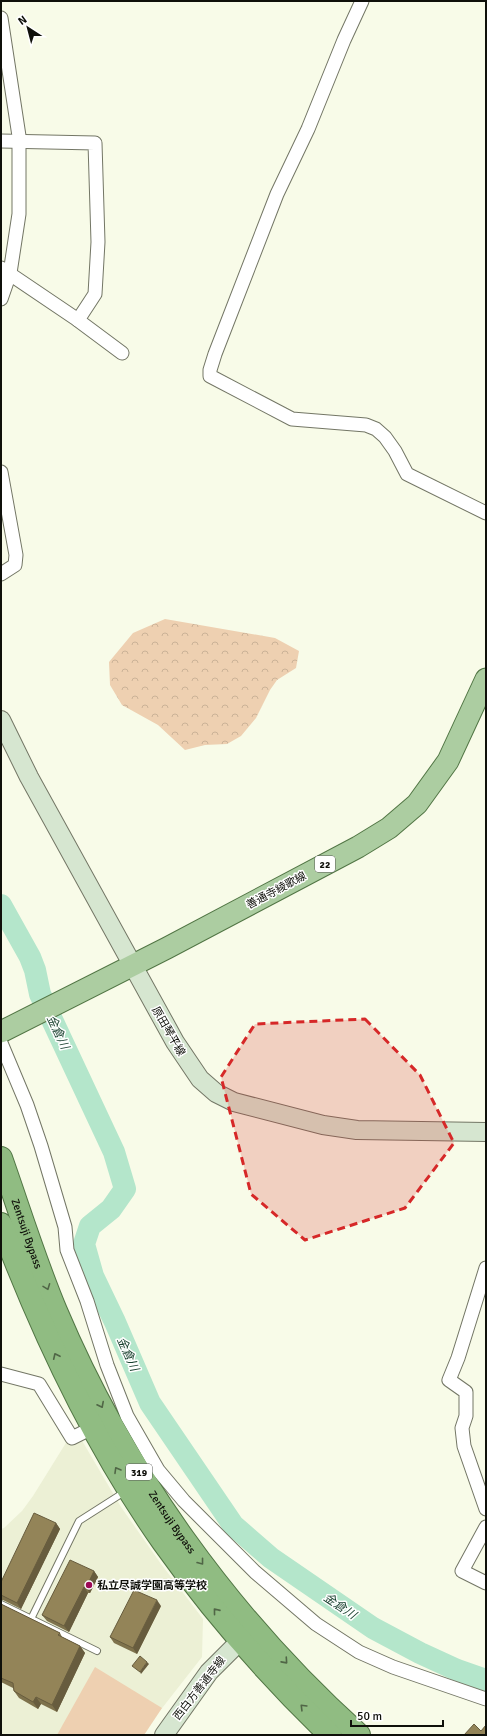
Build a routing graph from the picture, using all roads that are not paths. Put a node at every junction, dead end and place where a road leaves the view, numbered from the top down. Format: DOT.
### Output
graph roads {
  1 [pos="362,1"];
  2 [pos="1,18"];
  3 [pos="1,142"];
  4 [pos="19,143"];
  5 [pos="6,271"];
  6 [pos="1,299"];
  7 [pos="78,320"];
  8 [pos="122,354"];
  9 [pos="1,472"];
  10 [pos="486,513"];
  11 [pos="1,574"];
  12 [pos="486,679"];
  13 [pos="1,720"];
  14 [pos="132,965"];
  15 [pos="3,1035"];
  16 [pos="486,1132"];
  17 [pos="1,1158"];
  18 [pos="1,1224"];
  19 [pos="486,1268"];
  20 [pos="1,1374"];
  21 [pos="92,1428"];
  22 [pos="129,1489"];
  23 [pos="486,1509"];
  24 [pos="486,1527"];
  25 [pos="486,1583"];
  26 [pos="1,1604"];
  27 [pos="31,1619"];
  28 [pos="247,1633"];
  29 [pos="97,1651"];
  30 [pos="486,1699"];
  31 [pos="164,1735"];
  32 [pos="330,1735"];
  33 [pos="359,1735"];
  1 -- 10 [label="street"];
  2 -- 4 [label="street"];
  3 -- 4 [label="street"];
  4 -- 5 [label="street"];
  4 -- 7 [label="street"];
  5 -- 6 [label="street"];
  5 -- 7 [label="street"];
  7 -- 8 [label="street"];
  9 -- 11 [label="street"];
  12 -- 14 [label="main road, 善通寺綾歌線 / 22"];
  13 -- 14 [label="main road, 原田琴平線"];
  14 -- 15 [label="main road, 善通寺綾歌線 / 22"];
  14 -- 16 [label="main road, 原田琴平線"];
  15 -- 30 [label="street"];
  17 -- 28 [label="highway, Zentsuji Bypass / 319, one-way"];
  21 -- 18 [label="highway, Zentsuji Bypass / 319, one-way"];
  19 -- 23 [label="street"];
  20 -- 21 [label="street"];
  22 -- 21 [label="highway, Zentsuji Bypass / 319, one-way"];
  22 -- 27 [label="lane"];
  28 -- 22 [label="highway, Zentsuji Bypass / 319, one-way"];
  24 -- 25 [label="street"];
  26 -- 27 [label="lane"];
  27 -- 29 [label="lane"];
  28 -- 31 [label="main road, 西白方善通寺線"];
  32 -- 28 [label="highway, Zentsuji Bypass / 319, one-way"];
  28 -- 33 [label="highway, Zentsuji Bypass / 319, one-way"];
}
